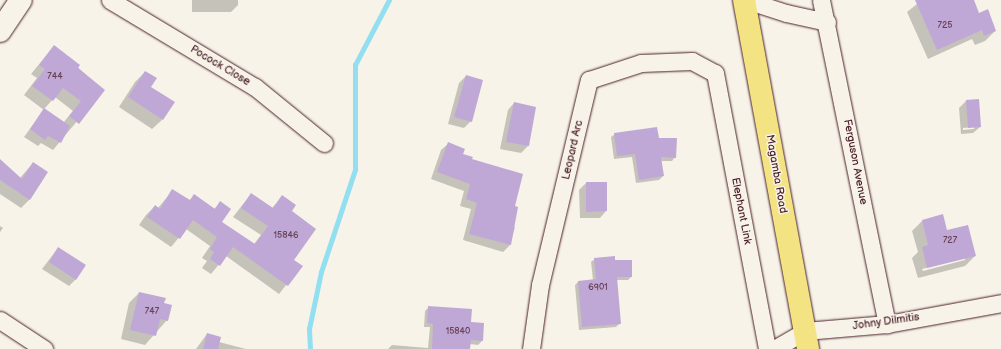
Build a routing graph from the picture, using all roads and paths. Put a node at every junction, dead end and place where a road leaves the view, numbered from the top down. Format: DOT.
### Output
graph roads {
  1 [pos="21,0"];
  2 [pos="110,0"];
  3 [pos="745,0"];
  4 [pos="821,0"];
  5 [pos="827,22"];
  6 [pos="0,31"];
  7 [pos="715,73"];
  8 [pos="324,143"];
  9 [pos="1001,303"];
  10 [pos="0,320"];
  11 [pos="887,324"];
  12 [pos="806,340"];
  13 [pos="44,349"];
  14 [pos="531,349"];
  15 [pos="767,349"];
  16 [pos="774,349"];
  1 -- 6 [label="street"];
  2 -- 8 [label="street, Pocock Close"];
  3 -- 5 [label="street"];
  3 -- 12 [label="highway, Magamba Road"];
  4 -- 5 [label="street, Ferguson Avenue"];
  5 -- 11 [label="street, Ferguson Avenue"];
  7 -- 14 [label="street, Leopard Arc"];
  7 -- 15 [label="street, Elephant Link"];
  9 -- 11 [label="street, Johny Dilmitis"];
  10 -- 13 [label="street"];
  11 -- 12 [label="street, Johny Dilmitis"];
  12 -- 16 [label="street, Johny Dilmitis"];
}
